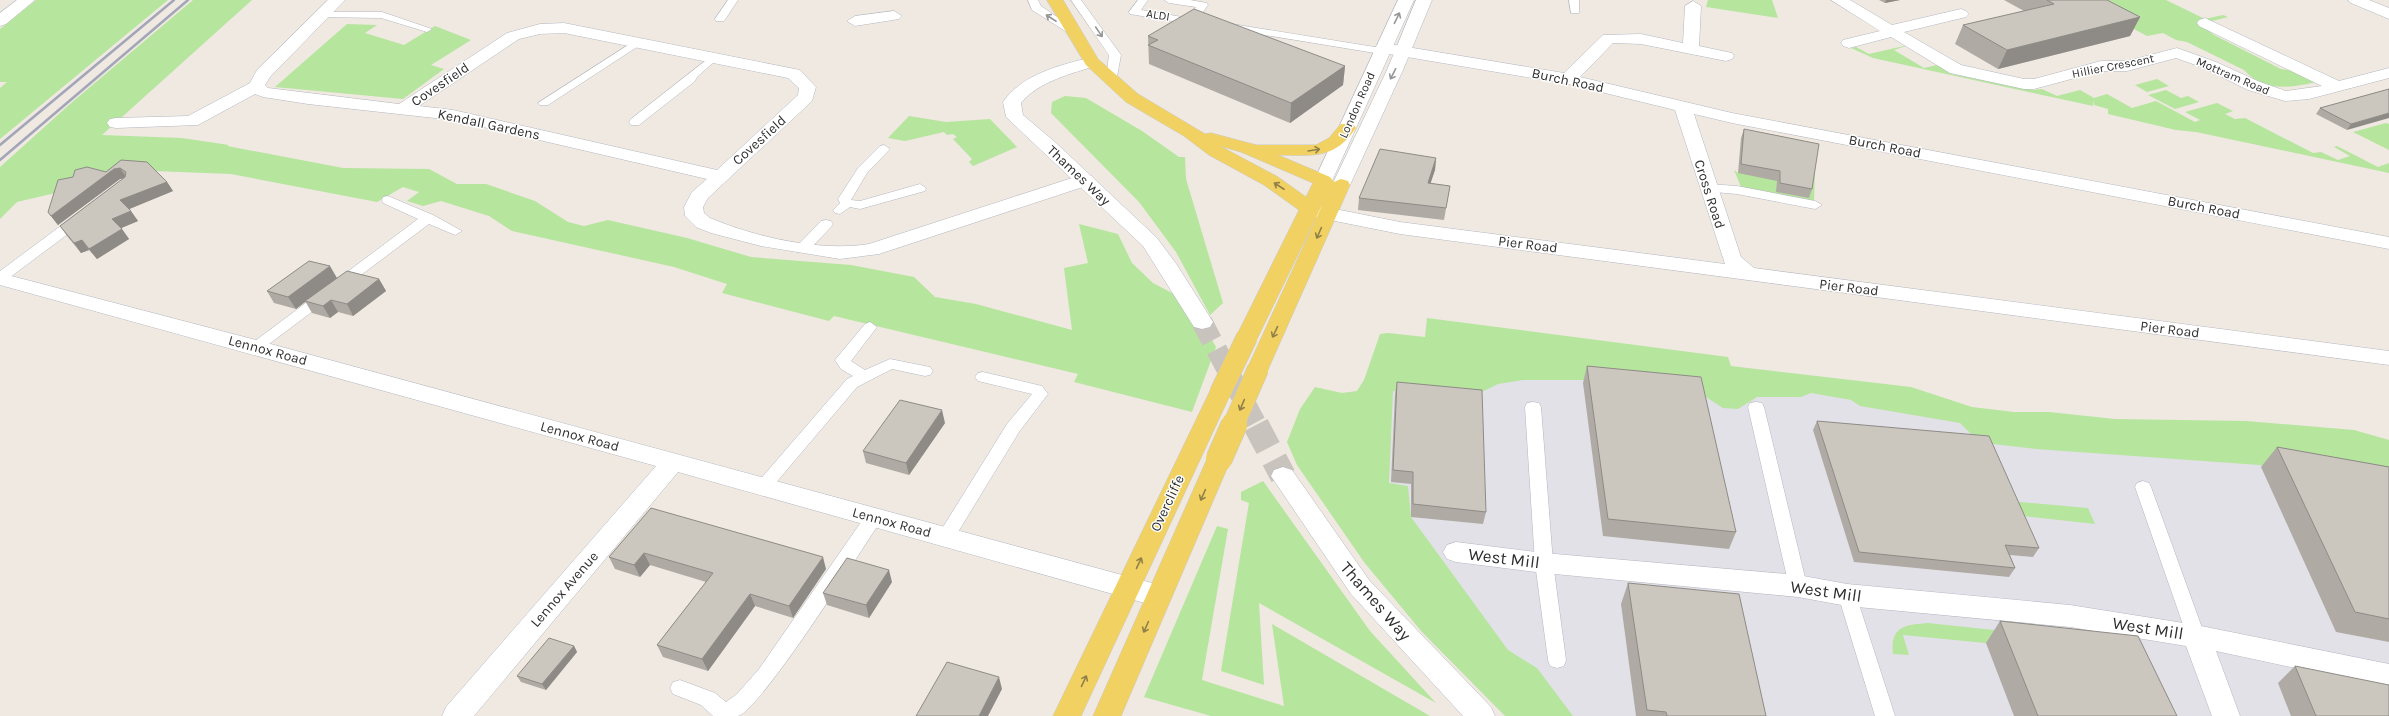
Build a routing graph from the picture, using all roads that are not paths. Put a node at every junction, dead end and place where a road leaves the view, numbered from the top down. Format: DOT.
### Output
graph roads {
  1 [pos="27,0"];
  2 [pos="337,0"];
  3 [pos="733,0"];
  4 [pos="1033,0"];
  5 [pos="1054,0"];
  6 [pos="1076,0"];
  7 [pos="1143,0"];
  8 [pos="1169,0"];
  9 [pos="1406,0"];
  10 [pos="1424,0"];
  11 [pos="1574,0"];
  12 [pos="1839,0"];
  13 [pos="2356,0"];
  14 [pos="1939,2"];
  15 [pos="1693,6"];
  16 [pos="1575,11"];
  17 [pos="2389,14"];
  18 [pos="322,15"];
  19 [pos="894,16"];
  20 [pos="720,19"];
  21 [pos="0,21"];
  22 [pos="855,21"];
  23 [pos="1191,21"];
  24 [pos="1207,23"];
  25 [pos="2205,23"];
  26 [pos="1223,26"];
  27 [pos="427,29"];
  28 [pos="1891,31"];
  29 [pos="1074,32"];
  30 [pos="636,43"];
  31 [pos="1849,43"];
  32 [pos="1691,48"];
  33 [pos="1382,50"];
  34 [pos="1403,51"];
  35 [pos="2177,53"];
  36 [pos="1726,56"];
  37 [pos="714,57"];
  38 [pos="1092,62"];
  39 [pos="2389,73"];
  40 [pos="1568,79"];
  41 [pos="1112,80"];
  42 [pos="256,86"];
  43 [pos="2338,87"];
  44 [pos="544,103"];
  45 [pos="1683,107"];
  46 [pos="403,109"];
  47 [pos="635,122"];
  48 [pos="116,123"];
  49 [pos="1347,128"];
  50 [pos="1190,132"];
  51 [pos="1247,148"];
  52 [pos="884,149"];
  53 [pos="720,176"];
  54 [pos="1085,180"];
  55 [pos="920,188"];
  56 [pos="1708,188"];
  57 [pos="388,200"];
  58 [pos="1330,201"];
  59 [pos="1815,205"];
  60 [pos="89,211"];
  61 [pos="428,218"];
  62 [pos="826,224"];
  63 [pos="455,231"];
  64 [pos="2389,243"];
  65 [pos="802,249"];
  66 [pos="1748,274"];
  67 [pos="0,279"];
  68 [pos="1269,292"];
  69 [pos="1202,322"];
  70 [pos="870,327"];
  71 [pos="256,347"];
  72 [pos="2389,358"];
  73 [pos="925,371"];
  74 [pos="865,377"];
  75 [pos="983,377"];
  76 [pos="1533,407"];
  77 [pos="1756,407"];
  78 [pos="673,462"];
  79 [pos="1282,476"];
  80 [pos="763,487"];
  81 [pos="2143,487"];
  82 [pos="874,517"];
  83 [pos="946,537"];
  84 [pos="1456,552"];
  85 [pos="1544,563"];
  86 [pos="1798,586"];
  87 [pos="1127,587"];
  88 [pos="1847,595"];
  89 [pos="1159,596"];
  90 [pos="2196,636"];
  91 [pos="1557,660"];
  92 [pos="2389,676"];
  93 [pos="680,688"];
  94 [pos="725,715"];
  95 [pos="456,716"];
  96 [pos="1068,716"];
  97 [pos="1107,716"];
  98 [pos="1481,716"];
  99 [pos="1885,716"];
  100 [pos="2226,716"];
  1 -- 21 [label="street"];
  2 -- 18 [label="street"];
  3 -- 20 [label="lane"];
  29 -- 4 [label="lane, one-way"];
  5 -- 29 [label="main road"];
  6 -- 41 [label="lane, one-way"];
  7 -- 23 [label="lane, ALDI"];
  8 -- 23 [label="lane, ALDI"];
  33 -- 9 [label="street, London Road, one-way"];
  10 -- 34 [label="street, London Road"];
  11 -- 16 [label="lane"];
  12 -- 28 [label="street, Hillier Crescent"];
  13 -- 17 [label="street"];
  14 -- 28 [label="street"];
  15 -- 32 [label="street"];
  18 -- 27 [label="lane"];
  18 -- 42 [label="street"];
  19 -- 22 [label="street"];
  23 -- 24 [label="lane"];
  25 -- 43 [label="street"];
  26 -- 33 [label="lane"];
  28 -- 31 [label="street"];
  28 -- 35 [label="street, Hillier Crescent"];
  29 -- 38 [label="main road"];
  30 -- 37 [label="street, Covesfield"];
  30 -- 44 [label="lane"];
  30 -- 46 [label="street, Covesfield"];
  32 -- 36 [label="street"];
  32 -- 40 [label="street"];
  33 -- 34 [label="street, Burch Road"];
  33 -- 49 [label="street, London Road"];
  34 -- 40 [label="street, Burch Road"];
  34 -- 58 [label="street, London Road, one-way"];
  35 -- 43 [label="street, Mottram Road"];
  37 -- 47 [label="lane"];
  37 -- 53 [label="street, Covesfield"];
  38 -- 41 [label="main road"];
  38 -- 54 [label="street, Thames Way"];
  39 -- 43 [label="street, Mottram Road"];
  40 -- 45 [label="street, Burch Road"];
  41 -- 50 [label="main road"];
  42 -- 46 [label="street, Kendall Gardens"];
  42 -- 48 [label="street"];
  45 -- 56 [label="street, Cross Road"];
  45 -- 64 [label="street, Burch Road"];
  46 -- 53 [label="street, Kendall Gardens"];
  51 -- 49 [label="main road, one-way"];
  49 -- 58 [label="street, London Road"];
  50 -- 51 [label="main road"];
  58 -- 50 [label="main road, one-way"];
  51 -- 58 [label="main road"];
  52 -- 55 [label="lane"];
  53 -- 65 [label="street, Covesfield"];
  54 -- 65 [label="street, Covesfield"];
  54 -- 69 [label="street, Thames Way"];
  56 -- 59 [label="lane"];
  56 -- 66 [label="street, Cross Road"];
  57 -- 61 [label="lane"];
  58 -- 66 [label="street, Pier Road"];
  58 -- 68 [label="main road, London Road"];
  58 -- 89 [label="main road, London Road, one-way, bridge"];
  60 -- 67 [label="lane"];
  61 -- 63 [label="lane"];
  61 -- 71 [label="lane"];
  62 -- 65 [label="lane"];
  66 -- 72 [label="street, Pier Road"];
  67 -- 71 [label="street, Lennox Road"];
  87 -- 68 [label="main road, Overcliffe, one-way, bridge"];
  70 -- 74 [label="lane"];
  71 -- 78 [label="street, Lennox Road"];
  73 -- 74 [label="lane"];
  74 -- 80 [label="lane"];
  75 -- 83 [label="lane"];
  76 -- 85 [label="lane"];
  77 -- 86 [label="lane"];
  78 -- 80 [label="street, Lennox Road"];
  78 -- 95 [label="street, Lennox Avenue"];
  79 -- 98 [label="street, Thames Way"];
  80 -- 82 [label="street, Lennox Road"];
  81 -- 90 [label="lane"];
  82 -- 83 [label="street, Lennox Road"];
  82 -- 94 [label="lane"];
  83 -- 87 [label="street, Lennox Road"];
  84 -- 85 [label="street, West Mill"];
  85 -- 86 [label="street, West Mill"];
  85 -- 91 [label="lane"];
  86 -- 88 [label="street, West Mill"];
  87 -- 89 [label="street, Lennox Road"];
  96 -- 87 [label="main road, Overcliffe, one-way"];
  88 -- 90 [label="street, West Mill"];
  88 -- 99 [label="lane"];
  89 -- 97 [label="main road, one-way"];
  90 -- 92 [label="street, West Mill"];
  90 -- 100 [label="street, West Mill"];
  93 -- 94 [label="lane"];
}
